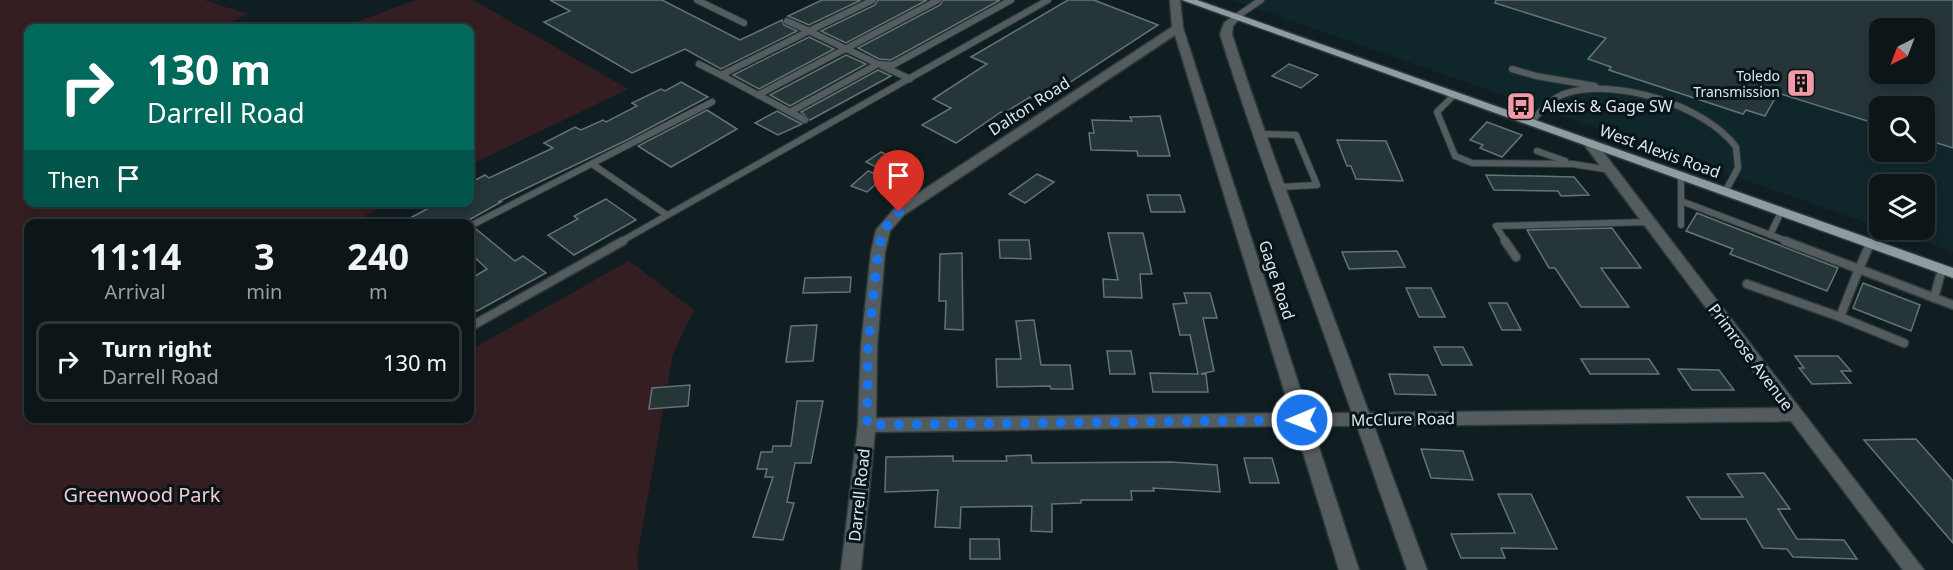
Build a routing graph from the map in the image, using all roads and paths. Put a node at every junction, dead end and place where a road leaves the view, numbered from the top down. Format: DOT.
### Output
graph roads {
  1 [pos="697,0"];
  2 [pos="873,0"];
  3 [pos="938,0"];
  4 [pos="1011,0"];
  5 [pos="1048,0"];
  6 [pos="1175,0"];
  7 [pos="1187,0"];
  8 [pos="1261,0"];
  9 [pos="1236,18"];
  10 [pos="787,21"];
  11 [pos="744,23"];
  12 [pos="1178,28"];
  13 [pos="809,32"];
  14 [pos="846,49"];
  15 [pos="699,64"];
  16 [pos="878,64"];
  17 [pos="1512,69"];
  18 [pos="721,75"];
  19 [pos="910,79"];
  20 [pos="1614,90"];
  21 [pos="758,95"];
  22 [pos="1454,95"];
  23 [pos="712,102"];
  24 [pos="790,112"];
  25 [pos="805,120"];
  26 [pos="1531,122"];
  27 [pos="1258,134"];
  28 [pos="1589,143"];
  29 [pos="1537,151"];
  30 [pos="592,164"];
  31 [pos="1573,164"];
  32 [pos="1610,170"];
  33 [pos="1681,176"];
  34 [pos="1280,187"];
  35 [pos="1725,192"];
  36 [pos="1682,201"];
  37 [pos="899,212"];
  38 [pos="1781,212"];
  39 [pos="666,215"];
  40 [pos="1649,222"];
  41 [pos="474,224"];
  42 [pos="1681,225"];
  43 [pos="1770,235"];
  44 [pos="1870,244"];
  45 [pos="1516,257"];
  46 [pos="1859,269"];
  47 [pos="1947,271"];
  48 [pos="1747,284"];
  49 [pos="1934,298"];
  50 [pos="1953,305"];
  51 [pos="1840,316"];
  52 [pos="474,325"];
  53 [pos="1904,343"];
  54 [pos="1795,414"];
  55 [pos="1361,419"];
  56 [pos="1302,420"];
  57 [pos="867,425"];
  58 [pos="851,570"];
  59 [pos="1349,570"];
  60 [pos="1417,570"];
  61 [pos="1914,570"];
  1 -- 11 [label="lane"];
  2 -- 13 [label="lane"];
  3 -- 14 [label="lane"];
  4 -- 16 [label="lane"];
  5 -- 19 [label="lane"];
  6 -- 12 [label="street, Gage Road"];
  7 -- 9 [label="main road, West Alexis Road"];
  8 -- 9 [label="lane"];
  9 -- 22 [label="main road, West Alexis Road"];
  9 -- 27 [label="street, Gage Road"];
  10 -- 13 [label="lane"];
  12 -- 37 [label="street, Dalton Road"];
  12 -- 56 [label="street, Gage Road"];
  13 -- 14 [label="lane"];
  13 -- 18 [label="lane"];
  14 -- 16 [label="lane"];
  14 -- 21 [label="lane"];
  15 -- 18 [label="lane"];
  16 -- 19 [label="lane"];
  16 -- 24 [label="lane"];
  17 -- 20 [label="lane"];
  18 -- 21 [label="lane"];
  19 -- 39 [label="lane"];
  20 -- 26 [label="lane"];
  20 -- 35 [label="lane"];
  21 -- 24 [label="lane"];
  22 -- 26 [label="main road, West Alexis Road"];
  22 -- 31 [label="lane"];
  23 -- 30 [label="lane"];
  24 -- 25 [label="lane"];
  26 -- 28 [label="main road, West Alexis Road"];
  27 -- 34 [label="street, Gage Road"];
  27 -- 34 [label="lane"];
  28 -- 32 [label="street, Primrose Avenue"];
  28 -- 33 [label="main road, West Alexis Road"];
  29 -- 31 [label="lane"];
  30 -- 39 [label="lane"];
  30 -- 41 [label="lane"];
  31 -- 32 [label="lane"];
  32 -- 40 [label="street, Primrose Avenue"];
  33 -- 35 [label="main road, West Alexis Road"];
  33 -- 36 [label="lane"];
  34 -- 55 [label="street, Gage Road"];
  35 -- 38 [label="main road, West Alexis Road"];
  36 -- 42 [label="lane"];
  36 -- 43 [label="lane"];
  37 -- 57 [label="street, Darrell Road"];
  38 -- 43 [label="lane"];
  38 -- 44 [label="main road, West Alexis Road"];
  39 -- 52 [label="lane"];
  40 -- 45 [label="lane"];
  40 -- 54 [label="street, Primrose Avenue"];
  43 -- 46 [label="lane"];
  44 -- 46 [label="lane"];
  44 -- 47 [label="main road, West Alexis Road"];
  46 -- 49 [label="lane"];
  46 -- 51 [label="lane"];
  47 -- 49 [label="lane"];
  48 -- 51 [label="lane"];
  49 -- 50 [label="lane"];
  51 -- 53 [label="lane"];
  54 -- 55 [label="street, McClure Road"];
  54 -- 61 [label="street, Primrose Avenue"];
  55 -- 56 [label="street, McClure Road"];
  55 -- 60 [label="street, Gage Road"];
  56 -- 57 [label="street, McClure Road"];
  56 -- 59 [label="street, Gage Road"];
  57 -- 58 [label="street, Darrell Road"];
}
